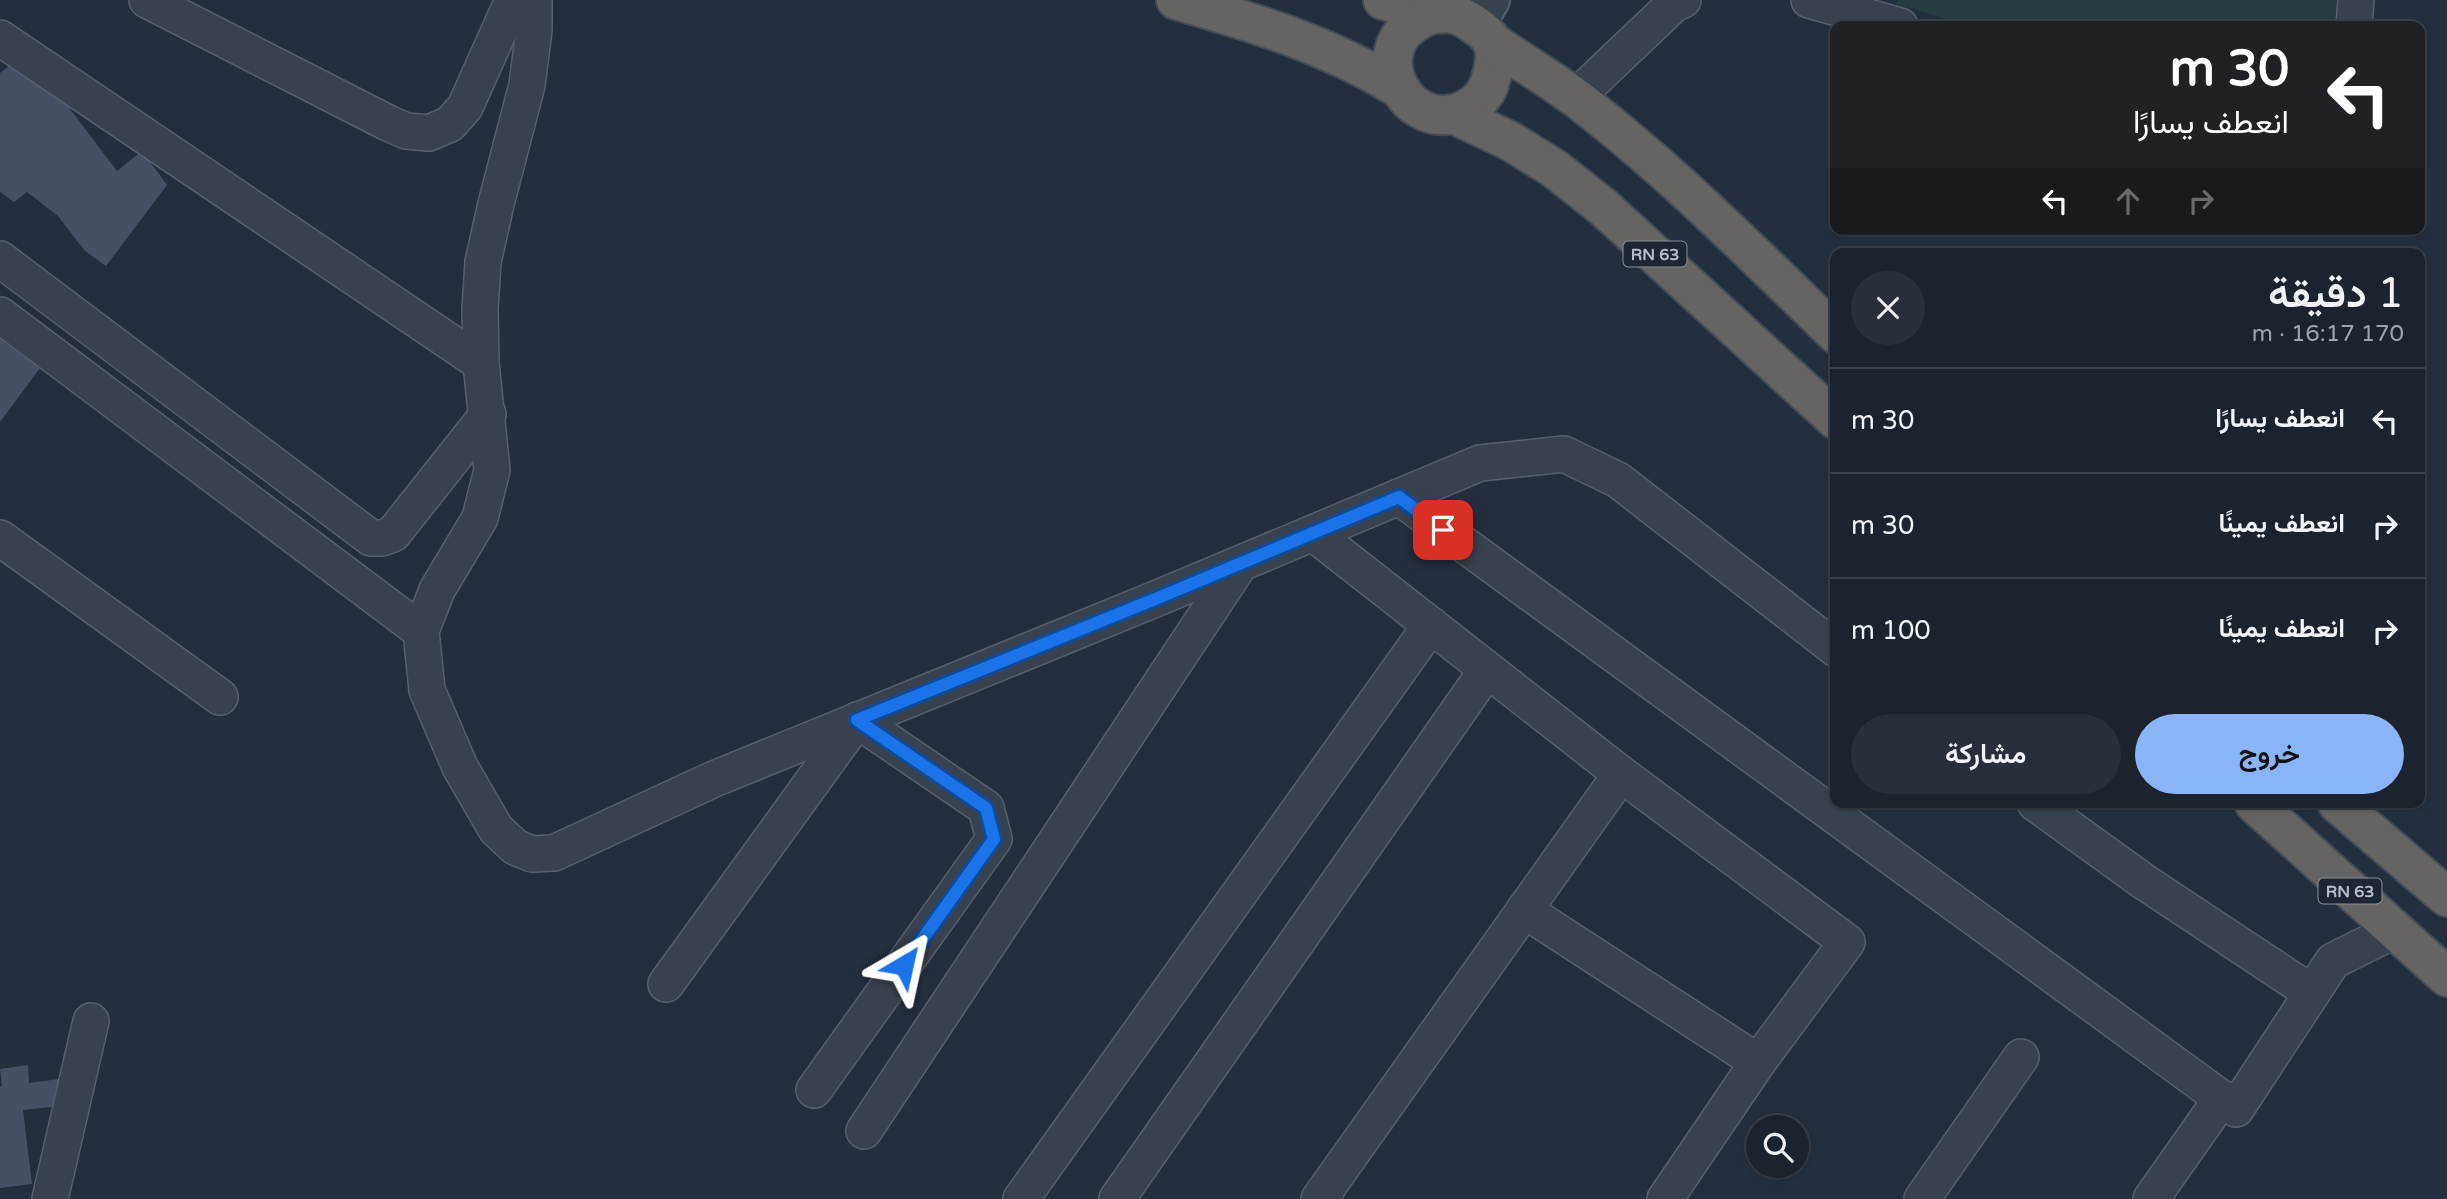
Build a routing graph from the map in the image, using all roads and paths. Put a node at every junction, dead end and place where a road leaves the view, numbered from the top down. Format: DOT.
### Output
graph roads {
  1 [pos="147,0"];
  2 [pos="513,0"];
  3 [pos="534,0"];
  4 [pos="1176,0"];
  5 [pos="1383,0"];
  6 [pos="1683,0"];
  7 [pos="1809,0"];
  8 [pos="2356,0"];
  9 [pos="1432,14"];
  10 [pos="1882,21"];
  11 [pos="2354,21"];
  12 [pos="1486,22"];
  13 [pos="0,38"];
  14 [pos="1397,86"];
  15 [pos="1575,98"];
  16 [pos="1455,115"];
  17 [pos="0,259"];
  18 [pos="0,315"];
  19 [pos="1830,328"];
  20 [pos="481,363"];
  21 [pos="488,414"];
  22 [pos="1830,414"];
  23 [pos="1399,497"];
  24 [pos="1313,533"];
  25 [pos="0,538"];
  26 [pos="1240,564"];
  27 [pos="1431,625"];
  28 [pos="421,631"];
  29 [pos="1830,644"];
  30 [pos="1488,670"];
  31 [pos="220,697"];
  32 [pos="857,720"];
  33 [pos="1621,774"];
  34 [pos="2042,808"];
  35 [pos="2259,808"];
  36 [pos="2343,808"];
  37 [pos="2447,897"];
  38 [pos="1524,910"];
  39 [pos="2393,931"];
  40 [pos="2447,977"];
  41 [pos="666,984"];
  42 [pos="2312,993"];
  43 [pos="91,1021"];
  44 [pos="2021,1057"];
  45 [pos="1758,1062"];
  46 [pos="814,1090"];
  47 [pos="2222,1098"];
  48 [pos="864,1131"];
  49 [pos="50,1199"];
  50 [pos="1021,1199"];
  51 [pos="1117,1199"];
  52 [pos="1319,1199"];
  53 [pos="1665,1199"];
  54 [pos="1922,1199"];
  55 [pos="2151,1199"];
  1 -- 2 [label="street"];
  3 -- 20 [label="street"];
  4 -- 14 [label="highway, RN 63"];
  5 -- 9 [label="highway"];
  6 -- 15 [label="street"];
  7 -- 10 [label="street"];
  8 -- 11 [label="street"];
  9 -- 12 [label="highway"];
  9 -- 14 [label="highway"];
  12 -- 15 [label="highway"];
  12 -- 16 [label="highway"];
  13 -- 20 [label="street"];
  14 -- 16 [label="highway, RN 63"];
  15 -- 19 [label="highway"];
  16 -- 22 [label="highway, RN 63"];
  17 -- 21 [label="street"];
  18 -- 28 [label="street"];
  20 -- 21 [label="street"];
  21 -- 28 [label="street"];
  23 -- 24 [label="street"];
  23 -- 29 [label="street"];
  23 -- 47 [label="street"];
  24 -- 26 [label="street"];
  24 -- 27 [label="street"];
  25 -- 31 [label="street"];
  26 -- 32 [label="street"];
  26 -- 48 [label="street"];
  27 -- 30 [label="street"];
  27 -- 50 [label="street"];
  28 -- 32 [label="street"];
  30 -- 33 [label="street"];
  30 -- 51 [label="street"];
  32 -- 41 [label="street"];
  32 -- 46 [label="street"];
  33 -- 38 [label="street"];
  33 -- 45 [label="street"];
  34 -- 42 [label="street"];
  35 -- 39 [label="highway, RN 63"];
  36 -- 37 [label="highway"];
  38 -- 45 [label="street"];
  38 -- 52 [label="street"];
  39 -- 40 [label="highway, RN 63"];
  39 -- 42 [label="street"];
  42 -- 47 [label="street"];
  43 -- 49 [label="street"];
  44 -- 54 [label="street"];
  45 -- 53 [label="street"];
  47 -- 55 [label="street"];
}
